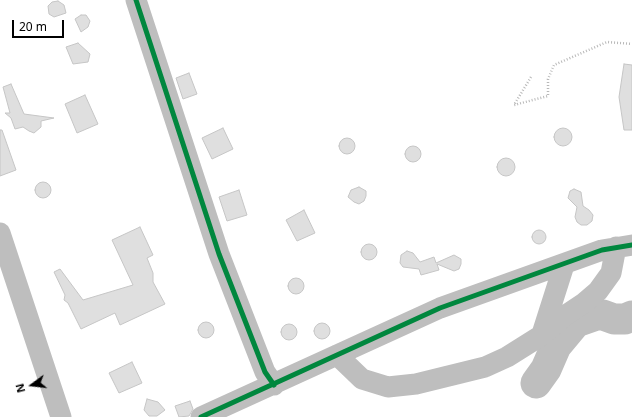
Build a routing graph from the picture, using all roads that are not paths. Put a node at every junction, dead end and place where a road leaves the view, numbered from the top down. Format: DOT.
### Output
graph roads {
  1 [pos="136,0"];
  2 [pos="0,233"];
  3 [pos="624,246"];
  4 [pos="564,265"];
  5 [pos="542,335"];
  6 [pos="337,355"];
  7 [pos="274,385"];
  8 [pos="61,417"];
  9 [pos="201,417"];
  1 -- 7 [label="street"];
  2 -- 8 [label="street"];
  3 -- 4 [label="street"];
  3 -- 5 [label="street"];
  4 -- 5 [label="street"];
  4 -- 6 [label="street"];
  5 -- 6 [label="street"];
  6 -- 7 [label="street"];
  7 -- 9 [label="street"];
}
